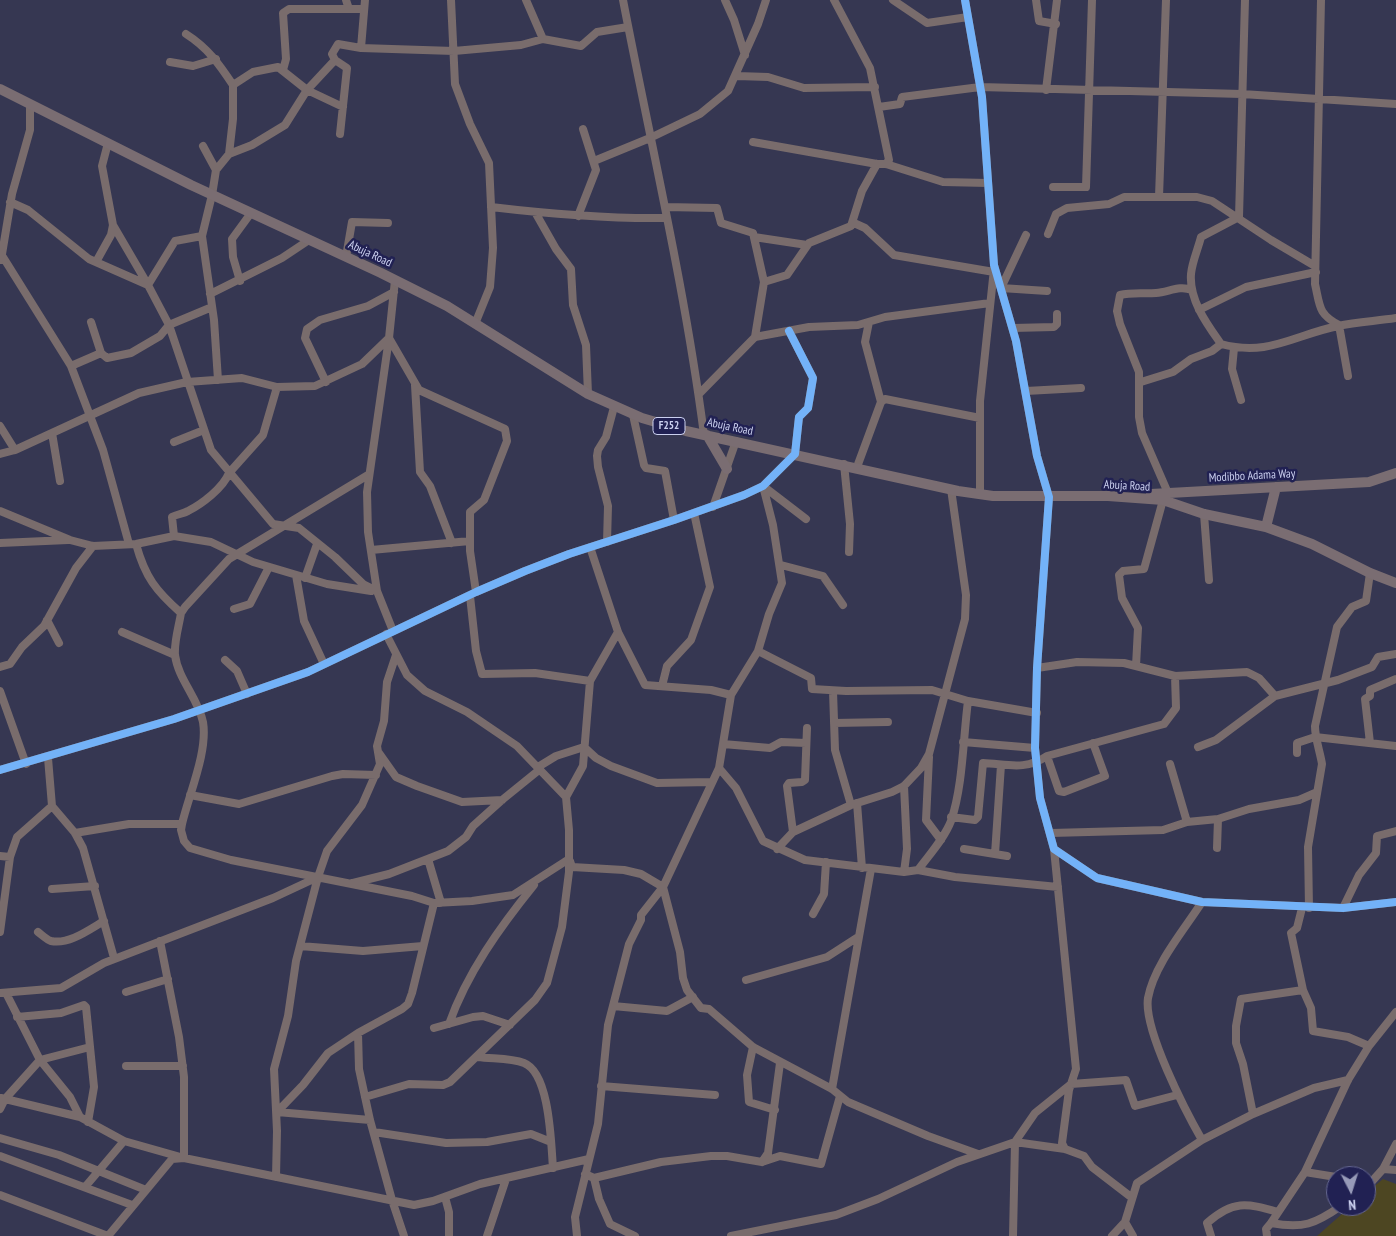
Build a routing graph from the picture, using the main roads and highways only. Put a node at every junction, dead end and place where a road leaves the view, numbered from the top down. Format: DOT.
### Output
graph roads {
  1 [pos="0,89"];
  2 [pos="706,435"];
  3 [pos="727,469"];
  4 [pos="1396,474"];
  5 [pos="1369,482"];
  6 [pos="1396,483"];
  7 [pos="1276,487"];
  8 [pos="1166,497"];
  9 [pos="1266,527"];
  10 [pos="1396,583"];
  1 -- 2 [label="main road, Abuja Road / F252"];
  2 -- 3 [label="main road"];
  2 -- 8 [label="main road, Abuja Road / F252"];
  4 -- 5 [label="main road, Modibbo Adama Way"];
  5 -- 6 [label="main road"];
  5 -- 7 [label="main road, Modibbo Adama Way"];
  7 -- 8 [label="main road, Modibbo Adama Way"];
  7 -- 9 [label="main road"];
  8 -- 9 [label="main road, Abuja Road / F252"];
  9 -- 10 [label="main road, Abuja Road / F252"];
}
